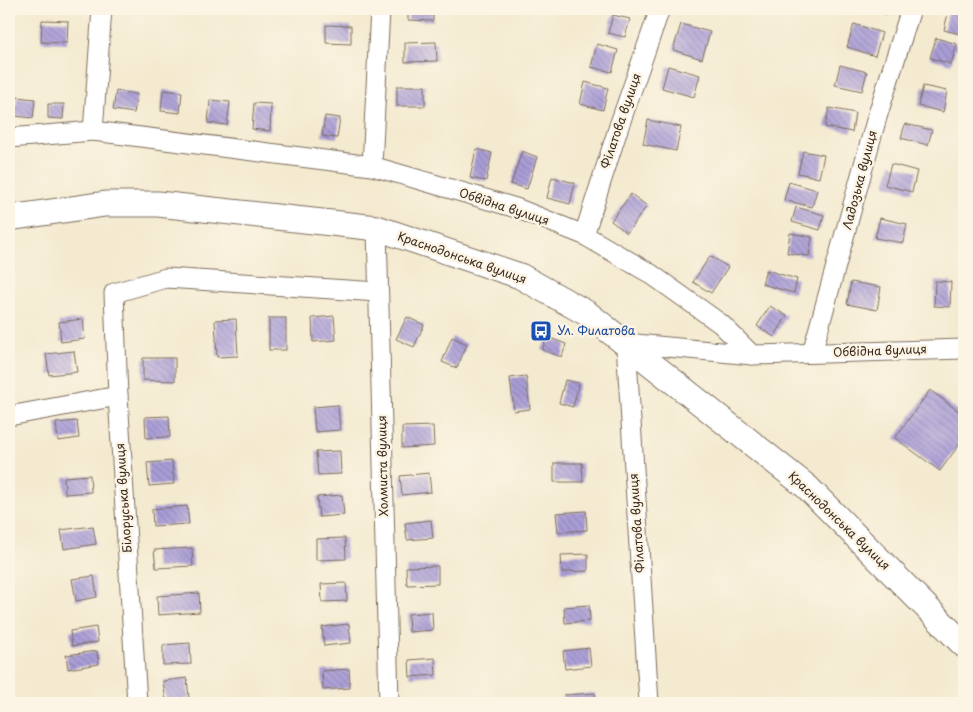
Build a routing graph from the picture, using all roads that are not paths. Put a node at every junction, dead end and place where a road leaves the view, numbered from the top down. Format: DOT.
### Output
graph roads {
  1 [pos="102,9"];
  2 [pos="380,9"];
  3 [pos="660,9"];
  4 [pos="912,9"];
  5 [pos="93,132"];
  6 [pos="9,138"];
  7 [pos="372,166"];
  8 [pos="9,218"];
  9 [pos="377,228"];
  10 [pos="584,235"];
  11 [pos="378,292"];
  12 [pos="626,342"];
  13 [pos="964,348"];
  14 [pos="812,353"];
  15 [pos="752,355"];
  16 [pos="118,396"];
  17 [pos="9,416"];
  18 [pos="964,645"];
  19 [pos="136,703"];
  20 [pos="389,703"];
  21 [pos="649,703"];
  1 -- 5 [label="street"];
  2 -- 7 [label="street"];
  3 -- 10 [label="street, Філатова вулиця"];
  4 -- 14 [label="street, Ладозька вулиця"];
  5 -- 6 [label="street, Обвідна вулиця"];
  5 -- 7 [label="street, Обвідна вулиця"];
  7 -- 10 [label="street, Обвідна вулиця"];
  8 -- 9 [label="main road, Краснодонська вулиця"];
  9 -- 11 [label="street, Холмиста вулиця"];
  9 -- 12 [label="main road, Краснодонська вулиця"];
  10 -- 15 [label="street, Обвідна вулиця"];
  11 -- 16 [label="street, Білоруська вулиця"];
  11 -- 20 [label="street, Холмиста вулиця"];
  12 -- 15 [label="street"];
  12 -- 18 [label="main road, Краснодонська вулиця"];
  12 -- 21 [label="street, Філатова вулиця"];
  13 -- 14 [label="street, Обвідна вулиця"];
  14 -- 15 [label="street, Обвідна вулиця"];
  16 -- 17 [label="street"];
  16 -- 19 [label="street, Білоруська вулиця"];
}
